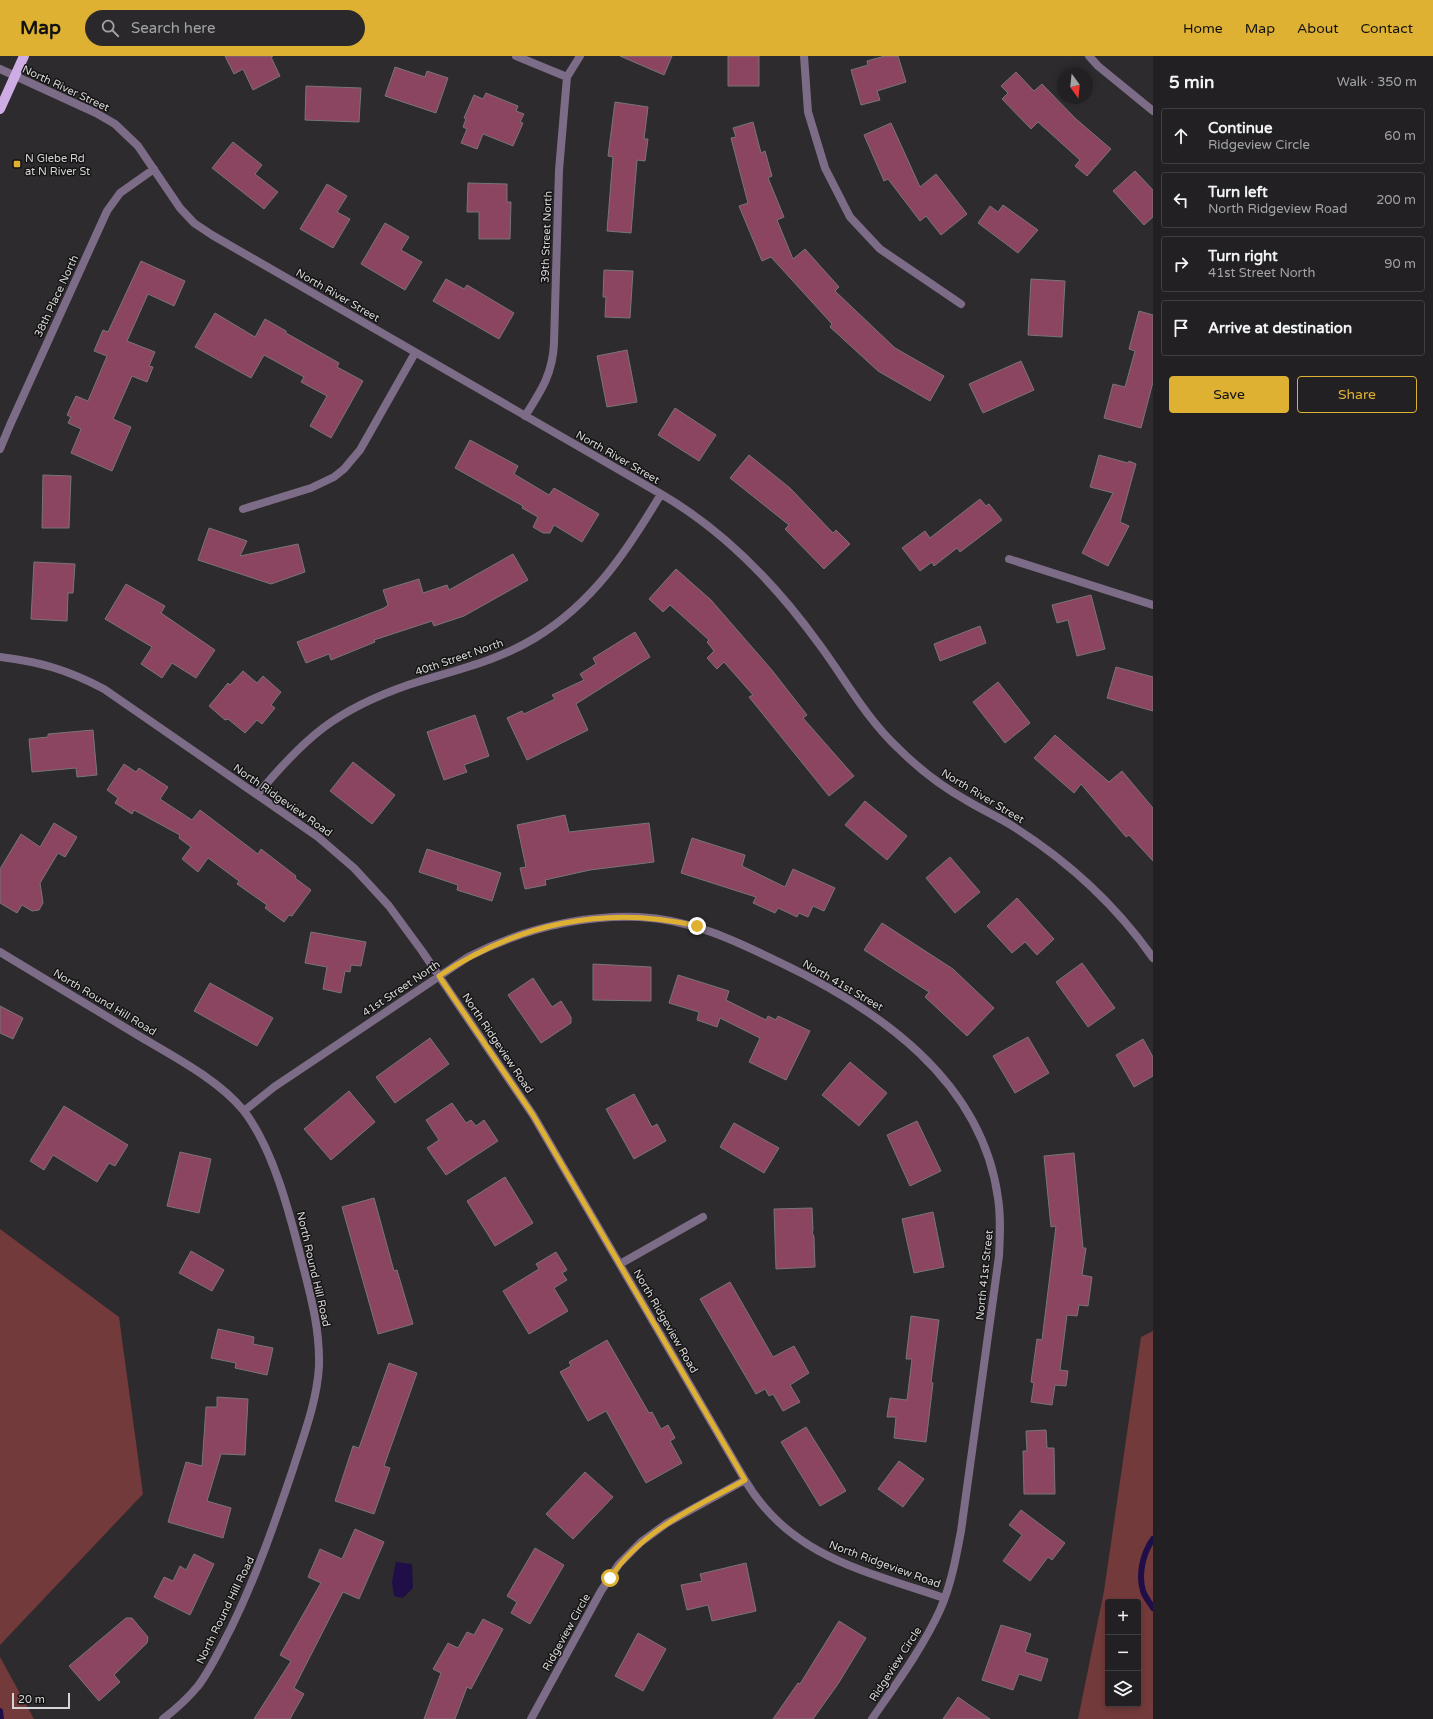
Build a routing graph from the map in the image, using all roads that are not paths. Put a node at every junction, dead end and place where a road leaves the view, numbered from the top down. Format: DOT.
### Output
graph roads {
  1 [pos="24,56"];
  2 [pos="516,56"];
  3 [pos="580,56"];
  4 [pos="804,56"];
  5 [pos="1089,56"];
  6 [pos="0,69"];
  7 [pos="15,76"];
  8 [pos="567,76"];
  9 [pos="0,109"];
  10 [pos="1153,111"];
  11 [pos="154,170"];
  12 [pos="961,304"];
  13 [pos="415,352"];
  14 [pos="525,416"];
  15 [pos="0,449"];
  16 [pos="661,494"];
  17 [pos="243,509"];
  18 [pos="1009,559"];
  19 [pos="1153,605"];
  20 [pos="0,657"];
  21 [pos="257,795"];
  22 [pos="729,939"];
  23 [pos="0,952"];
  24 [pos="1153,958"];
  25 [pos="439,976"];
  26 [pos="244,1111"];
  27 [pos="703,1217"];
  28 [pos="620,1264"];
  29 [pos="745,1480"];
  30 [pos="944,1598"];
  31 [pos="163,1719"];
  32 [pos="530,1719"];
  33 [pos="872,1719"];
  1 -- 7 [label="main road"];
  2 -- 8 [label="street"];
  3 -- 8 [label="street, 39th Street North"];
  4 -- 12 [label="street"];
  5 -- 10 [label="street"];
  6 -- 7 [label="street, North River Street"];
  7 -- 9 [label="main road"];
  7 -- 11 [label="street, North River Street"];
  8 -- 14 [label="street, 39th Street North"];
  11 -- 13 [label="street, North River Street"];
  11 -- 15 [label="street, 38th Place North"];
  13 -- 14 [label="street, North River Street"];
  13 -- 17 [label="street"];
  14 -- 16 [label="street, North River Street"];
  16 -- 21 [label="street, 40th Street North"];
  16 -- 24 [label="street, North River Street"];
  18 -- 19 [label="street"];
  20 -- 21 [label="street, North Ridgeview Road"];
  21 -- 25 [label="street, North Ridgeview Road"];
  22 -- 25 [label="street, 41st Street North"];
  22 -- 30 [label="street, North 41st Street"];
  23 -- 26 [label="street, North Round Hill Road"];
  25 -- 26 [label="street, 41st Street North"];
  25 -- 28 [label="street, North Ridgeview Road"];
  26 -- 31 [label="street, North Round Hill Road"];
  27 -- 28 [label="street"];
  28 -- 29 [label="street, North Ridgeview Road"];
  29 -- 30 [label="street, North Ridgeview Road"];
  29 -- 32 [label="street, Ridgeview Circle"];
  30 -- 33 [label="street, Ridgeview Circle"];
}
